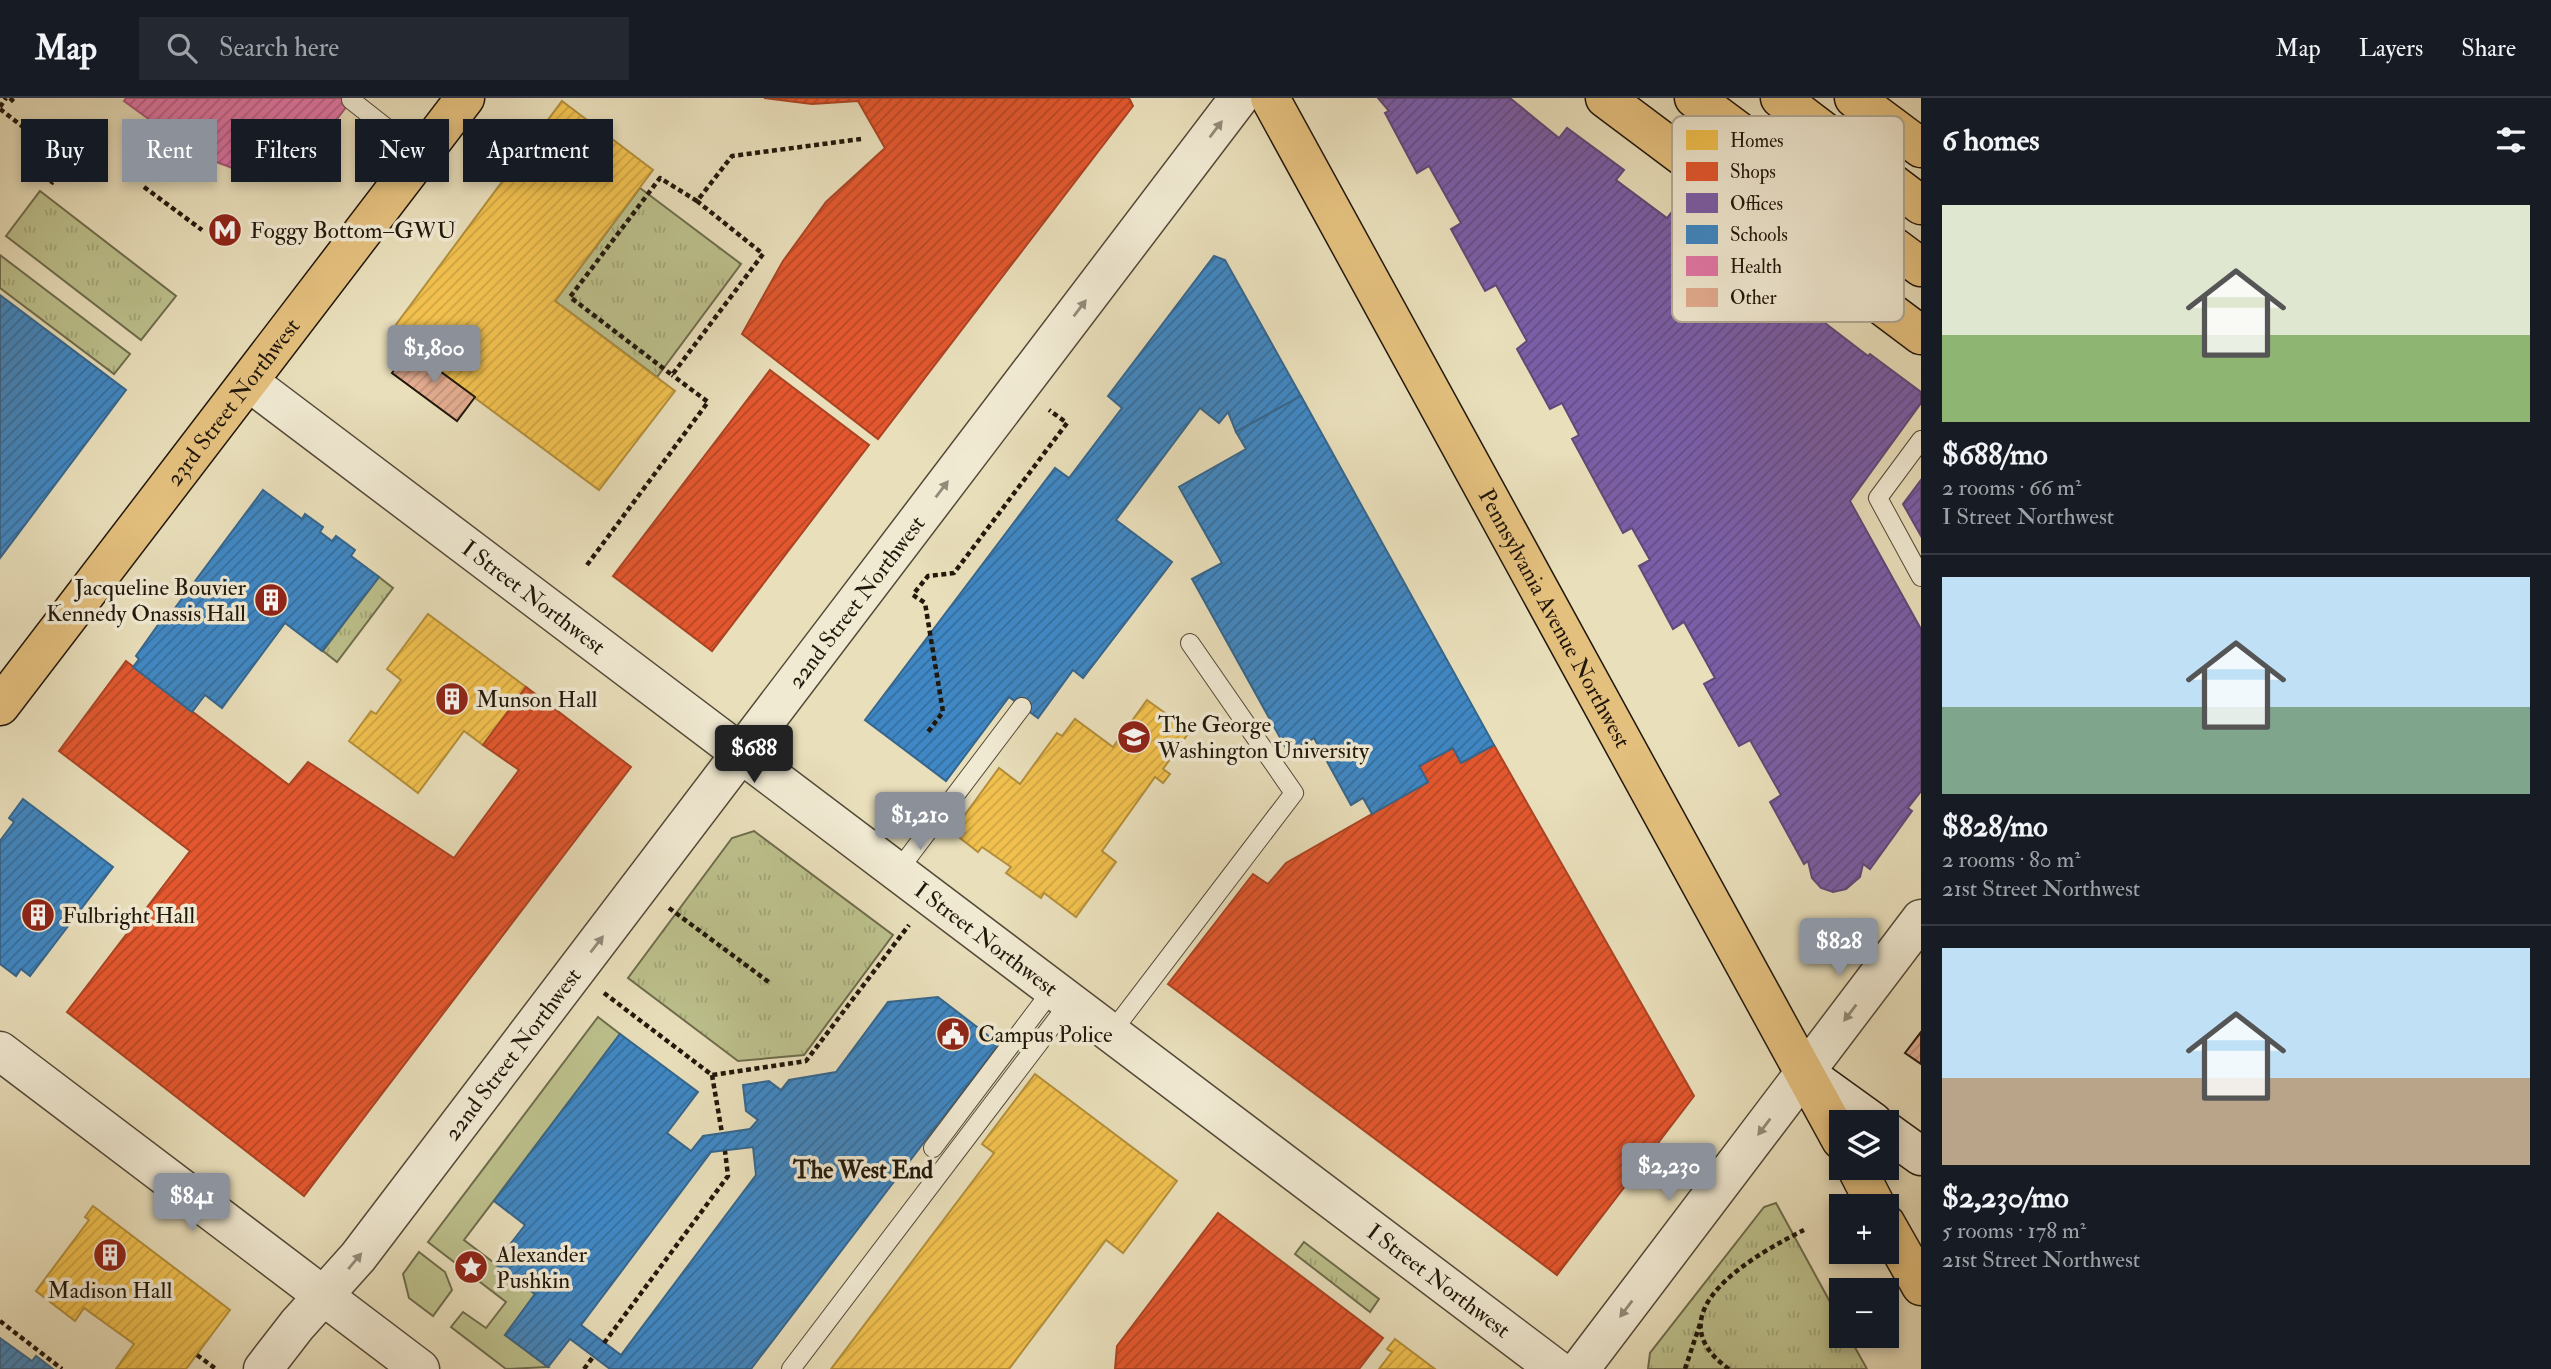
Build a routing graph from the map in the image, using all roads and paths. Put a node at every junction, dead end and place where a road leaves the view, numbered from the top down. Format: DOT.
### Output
graph roads {
  1 [pos="8,98"];
  2 [pos="465,98"];
  3 [pos="1239,98"];
  4 [pos="1269,98"];
  5 [pos="1605,98"];
  6 [pos="1695,98"];
  7 [pos="1780,98"];
  8 [pos="1854,98"];
  9 [pos="351,100"];
  10 [pos="16,103"];
  11 [pos="0,108"];
  12 [pos="1719,116"];
  13 [pos="1804,116"];
  14 [pos="1878,116"];
  15 [pos="375,119"];
  16 [pos="449,119"];
  17 [pos="1904,135"];
  18 [pos="861,139"];
  19 [pos="1672,148"];
  20 [pos="1921,148"];
  21 [pos="401,182"];
  22 [pos="51,184"];
  23 [pos="144,187"];
  24 [pos="1904,192"];
  25 [pos="696,201"];
  26 [pos="1921,205"];
  27 [pos="202,230"];
  28 [pos="1904,254"];
  29 [pos="1921,267"];
  30 [pos="1904,322"];
  31 [pos="1921,335"];
  32 [pos="672,375"];
  33 [pos="249,382"];
  34 [pos="1067,423"];
  35 [pos="1921,440"];
  36 [pos="587,565"];
  37 [pos="1921,577"];
  38 [pos="913,594"];
  39 [pos="853,605"];
  40 [pos="1190,643"];
  41 [pos="0,706"];
  42 [pos="1022,707"];
  43 [pos="928,732"];
  44 [pos="739,754"];
  45 [pos="897,872"];
  46 [pos="640,887"];
  47 [pos="930,896"];
  48 [pos="1921,919"];
  49 [pos="575,971"];
  50 [pos="770,983"];
  51 [pos="1062,995"];
  52 [pos="1111,1032"];
  53 [pos="0,1051"];
  54 [pos="1805,1073"];
  55 [pos="712,1074"];
  56 [pos="1856,1110"];
  57 [pos="1829,1118"];
  58 [pos="722,1133"];
  59 [pos="1899,1140"];
  60 [pos="933,1148"];
  61 [pos="725,1151"];
  62 [pos="1921,1156"];
  63 [pos="1804,1230"];
  64 [pos="1899,1247"];
  65 [pos="1921,1286"];
  66 [pos="324,1296"];
  67 [pos="1702,1319"];
  68 [pos="0,1321"];
  69 [pos="604,1343"];
  70 [pos="197,1355"];
  71 [pos="593,1357"];
  72 [pos="62,1369"];
  73 [pos="216,1369"];
  74 [pos="263,1369"];
  75 [pos="420,1369"];
  76 [pos="584,1369"];
  77 [pos="791,1369"];
  78 [pos="1556,1369"];
  79 [pos="1580,1369"];
  80 [pos="1685,1369"];
  81 [pos="1729,1369"];
  1 -- 10 [label="path"];
  1 -- 11 [label="path"];
  2 -- 16 [label="main road, 23rd Street Northwest"];
  39 -- 3 [label="street, 22nd Street Northwest, one-way"];
  4 -- 54 [label="main road, Pennsylvania Avenue Northwest"];
  5 -- 19 [label="main road"];
  6 -- 12 [label="main road"];
  7 -- 13 [label="main road"];
  8 -- 14 [label="main road"];
  9 -- 15 [label="lane"];
  11 -- 22 [label="path"];
  17 -- 20 [label="main road"];
  18 -- 25 [label="path"];
  21 -- 33 [label="main road, 23rd Street Northwest"];
  23 -- 27 [label="path"];
  24 -- 26 [label="main road"];
  25 -- 32 [label="path"];
  25 -- 32 [label="path"];
  28 -- 29 [label="main road"];
  30 -- 31 [label="main road"];
  32 -- 36 [label="path"];
  33 -- 41 [label="main road, 23rd Street Northwest"];
  33 -- 44 [label="street, I Street Northwest"];
  34 -- 38 [label="path"];
  35 -- 37 [label="lane"];
  38 -- 39 [label="path"];
  38 -- 43 [label="path"];
  39 -- 44 [label="street, 22nd Street Northwest"];
  40 -- 52 [label="lane"];
  42 -- 45 [label="lane"];
  44 -- 45 [label="street, I Street Northwest"];
  44 -- 46 [label="street, 22nd Street Northwest"];
  45 -- 47 [label="street, I Street Northwest"];
  49 -- 46 [label="street, 22nd Street Northwest, one-way"];
  46 -- 50 [label="path"];
  47 -- 51 [label="street, I Street Northwest"];
  47 -- 55 [label="path"];
  48 -- 54 [label="street, one-way"];
  49 -- 55 [label="path"];
  66 -- 49 [label="street, 22nd Street Northwest, one-way"];
  51 -- 52 [label="street, I Street Northwest"];
  51 -- 60 [label="lane"];
  51 -- 77 [label="lane"];
  52 -- 78 [label="street, I Street Northwest"];
  53 -- 66 [label="street"];
  54 -- 56 [label="street"];
  54 -- 57 [label="main road, Pennsylvania Avenue Northwest"];
  54 -- 79 [label="street, one-way"];
  55 -- 58 [label="path"];
  59 -- 62 [label="street"];
  61 -- 69 [label="path"];
  63 -- 67 [label="path"];
  64 -- 65 [label="main road"];
  66 -- 74 [label="street, 22nd Street Northwest"];
  66 -- 75 [label="street"];
  67 -- 80 [label="path"];
  67 -- 81 [label="path"];
  68 -- 72 [label="path"];
  70 -- 73 [label="path"];
  71 -- 76 [label="path"];
}
